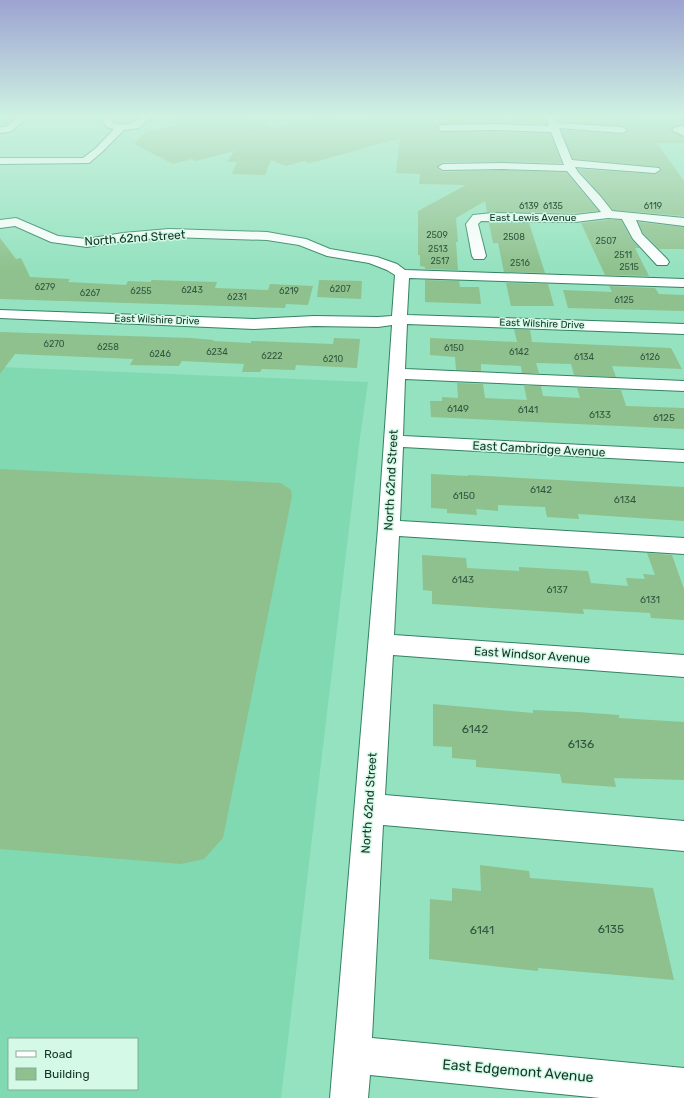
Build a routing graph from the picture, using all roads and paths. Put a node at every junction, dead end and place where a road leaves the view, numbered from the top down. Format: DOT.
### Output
graph roads {
  1 [pos="570,167"];
  2 [pos="608,167"];
  3 [pos="655,170"];
  4 [pos="608,214"];
  5 [pos="626,216"];
  6 [pos="684,222"];
  7 [pos="0,224"];
  8 [pos="479,256"];
  9 [pos="662,262"];
  10 [pos="397,271"];
  11 [pos="684,284"];
  12 [pos="0,314"];
  13 [pos="400,319"];
  14 [pos="684,329"];
  15 [pos="398,374"];
  16 [pos="684,386"];
  17 [pos="394,441"];
  18 [pos="684,456"];
  19 [pos="389,528"];
  20 [pos="684,546"];
  21 [pos="380,644"];
  22 [pos="684,666"];
  23 [pos="369,809"];
  24 [pos="684,836"];
  25 [pos="352,1055"];
  26 [pos="684,1087"];
  27 [pos="349,1098"];
  1 -- 4 [label="street"];
  2 -- 3 [label="street"];
  4 -- 5 [label="street, East Lewis Avenue"];
  4 -- 8 [label="street, East Lewis Avenue"];
  5 -- 6 [label="street, East Lewis Avenue"];
  5 -- 9 [label="street"];
  7 -- 10 [label="street, North 62nd Street"];
  10 -- 11 [label="street"];
  10 -- 13 [label="street, North 62nd Street"];
  12 -- 13 [label="street, East Wilshire Drive"];
  13 -- 14 [label="street, East Wilshire Drive"];
  13 -- 15 [label="street, North 62nd Street"];
  15 -- 16 [label="street"];
  15 -- 17 [label="street, North 62nd Street"];
  17 -- 18 [label="street, East Cambridge Avenue"];
  17 -- 19 [label="street, North 62nd Street"];
  19 -- 20 [label="street"];
  19 -- 21 [label="street, North 62nd Street"];
  21 -- 22 [label="street, East Windsor Avenue"];
  21 -- 23 [label="street, North 62nd Street"];
  23 -- 24 [label="street"];
  23 -- 25 [label="street, North 62nd Street"];
  25 -- 26 [label="street, East Edgemont Avenue"];
  25 -- 27 [label="street, North 62nd Street"];
}
